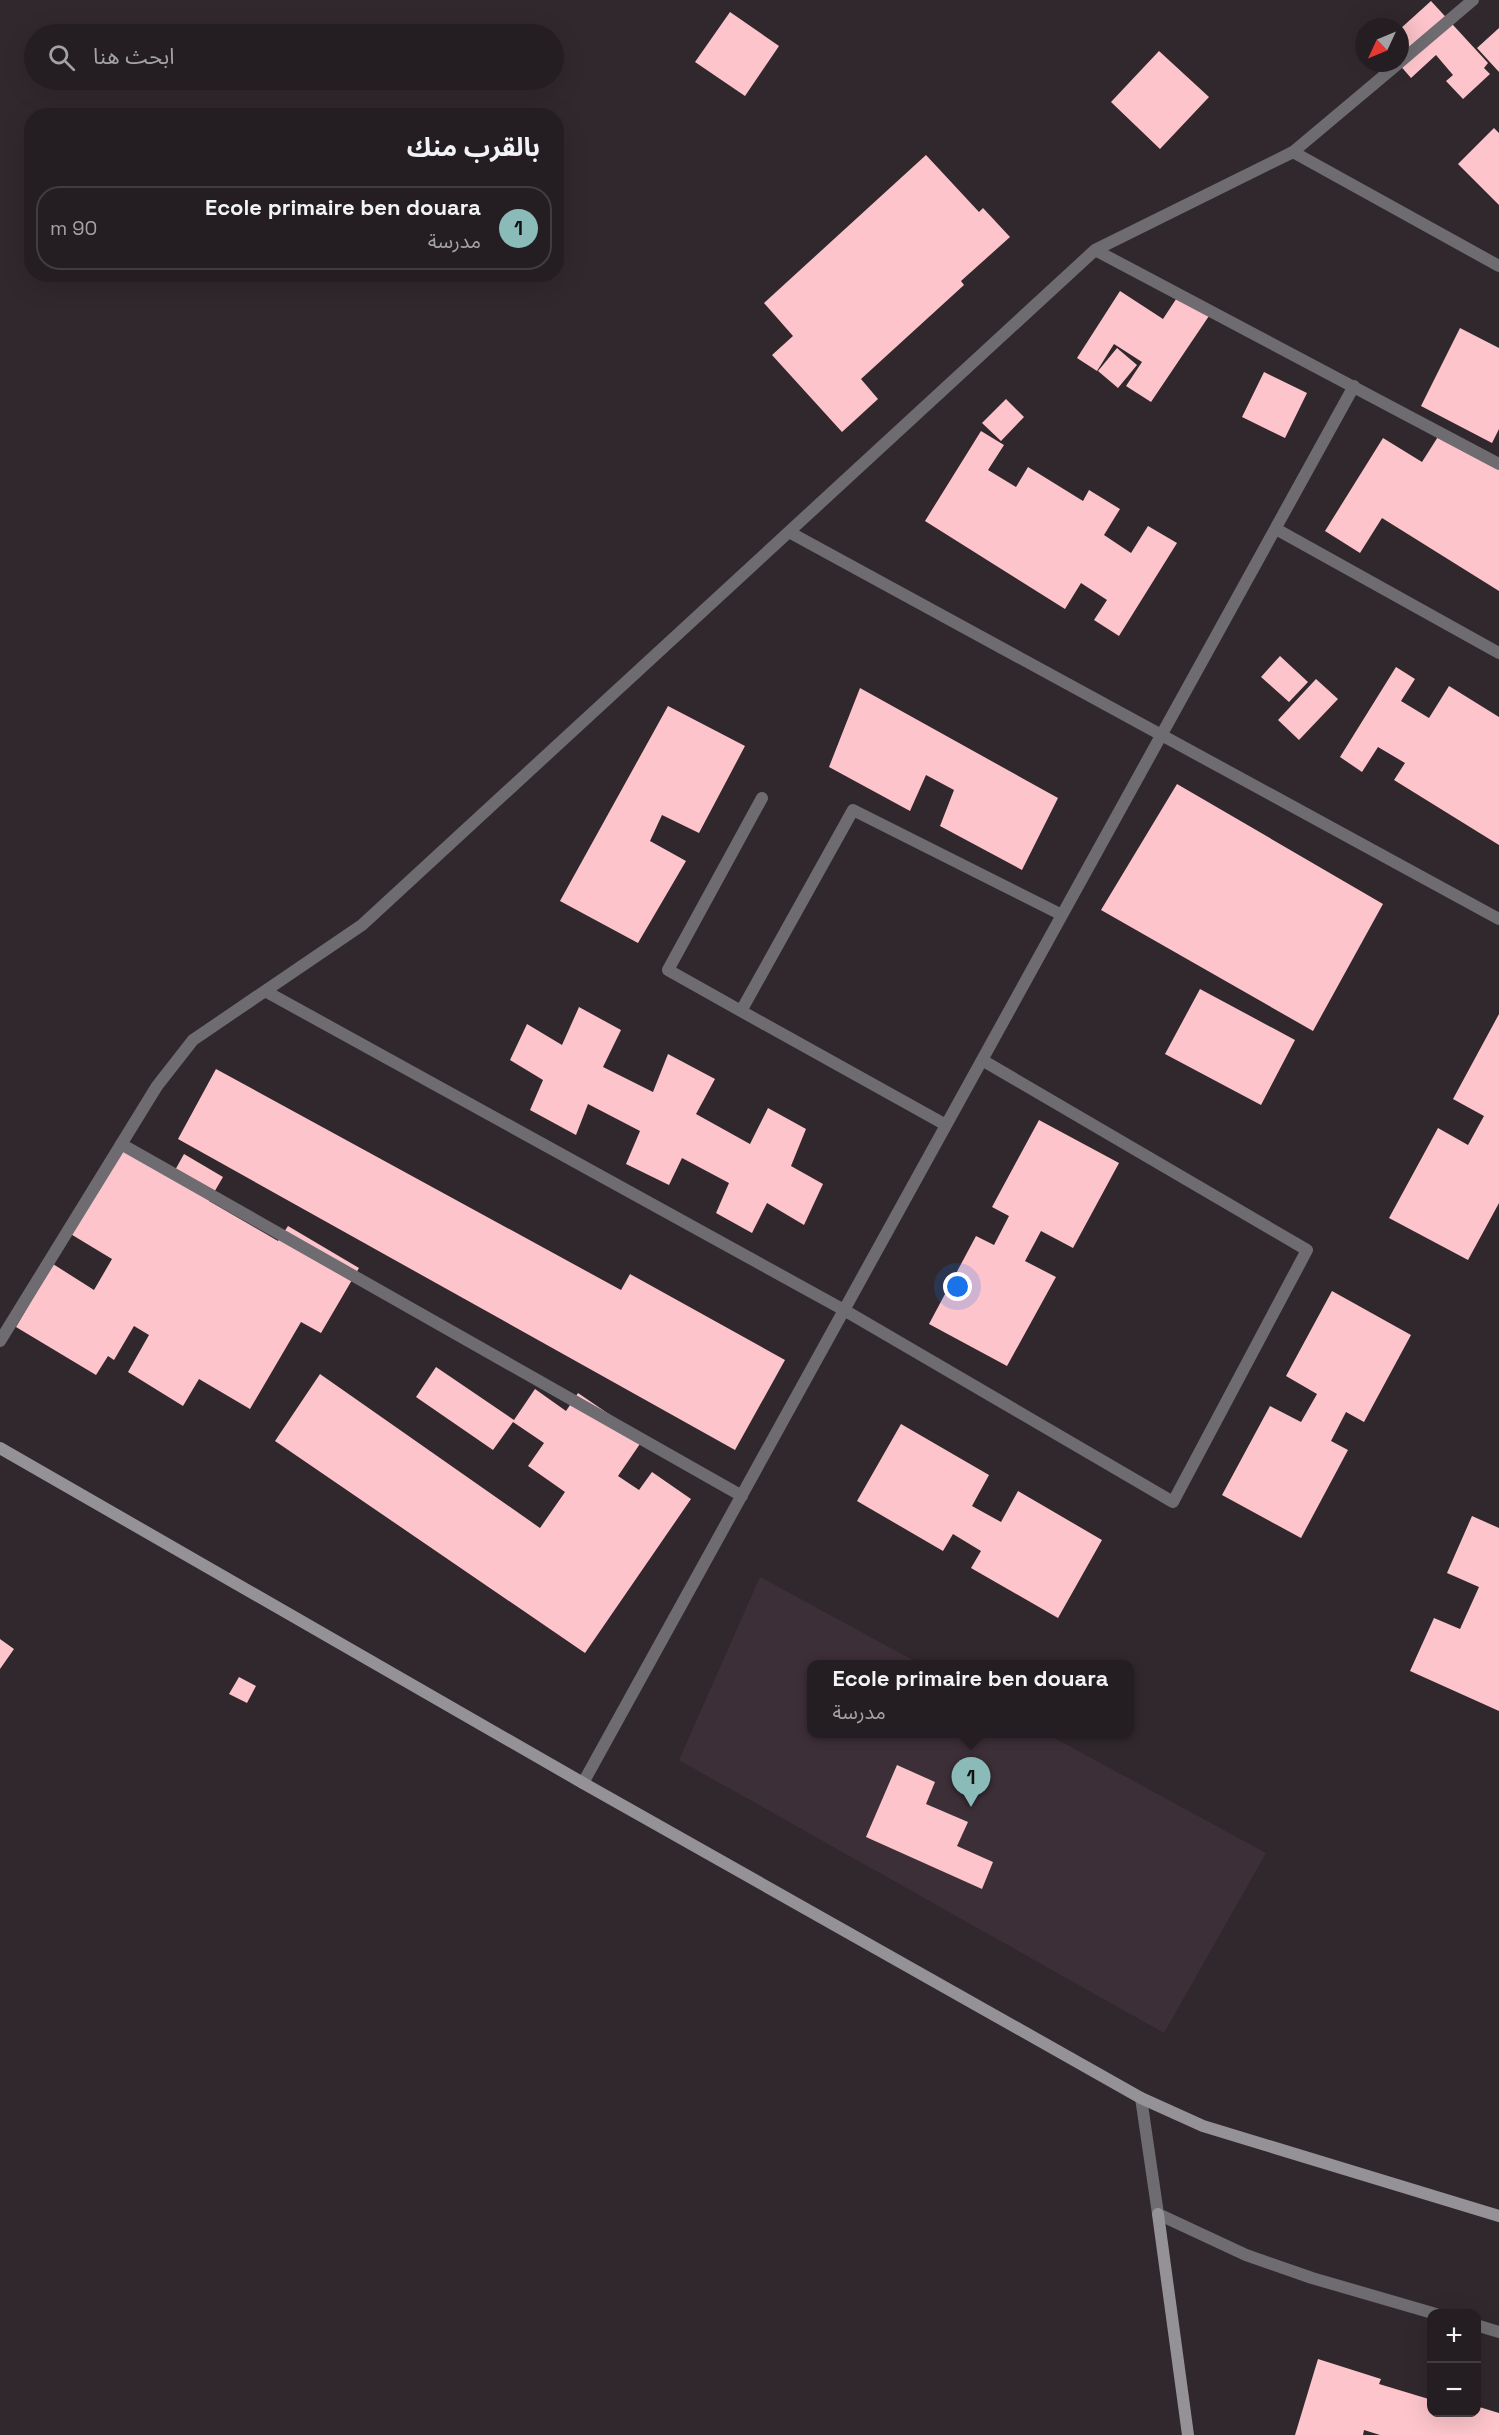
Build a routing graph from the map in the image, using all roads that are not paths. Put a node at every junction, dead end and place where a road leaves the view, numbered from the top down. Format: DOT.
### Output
graph roads {
  1 [pos="1473,0"];
  2 [pos="1409,54"];
  3 [pos="1387,72"];
  4 [pos="1293,152"];
  5 [pos="1095,250"];
  6 [pos="1499,266"];
  7 [pos="1354,386"];
  8 [pos="1499,464"];
  9 [pos="1276,529"];
  10 [pos="789,532"];
  11 [pos="1499,652"];
  12 [pos="1161,736"];
  13 [pos="762,798"];
  14 [pos="1062,915"];
  15 [pos="1499,919"];
  16 [pos="265,991"];
  17 [pos="741,1011"];
  18 [pos="982,1060"];
  19 [pos="946,1125"];
  20 [pos="121,1144"];
  21 [pos="844,1310"];
  22 [pos="0,1341"];
  23 [pos="0,1448"];
  24 [pos="742,1496"];
  25 [pos="584,1783"];
  26 [pos="1141,2098"];
  27 [pos="1158,2214"];
  28 [pos="1499,2216"];
  29 [pos="1427,2310"];
  30 [pos="1481,2327"];
  31 [pos="1499,2332"];
  32 [pos="1188,2435"];
  1 -- 2 [label="street"];
  3 -- 4 [label="street"];
  4 -- 5 [label="street"];
  4 -- 6 [label="street"];
  5 -- 7 [label="street"];
  5 -- 10 [label="street"];
  7 -- 8 [label="street"];
  7 -- 9 [label="street"];
  9 -- 11 [label="street"];
  9 -- 12 [label="street"];
  10 -- 12 [label="street"];
  10 -- 16 [label="street"];
  12 -- 14 [label="street"];
  12 -- 15 [label="street"];
  13 -- 17 [label="street"];
  14 -- 17 [label="street"];
  14 -- 18 [label="street"];
  16 -- 20 [label="street"];
  16 -- 21 [label="street"];
  17 -- 19 [label="street"];
  18 -- 19 [label="street"];
  18 -- 21 [label="street"];
  19 -- 21 [label="street"];
  20 -- 22 [label="street"];
  20 -- 24 [label="street"];
  21 -- 24 [label="street"];
  23 -- 25 [label="main road"];
  24 -- 25 [label="street"];
  25 -- 26 [label="main road"];
  26 -- 27 [label="street"];
  26 -- 28 [label="main road"];
  27 -- 29 [label="street"];
  27 -- 32 [label="main road"];
  30 -- 31 [label="street"];
}
